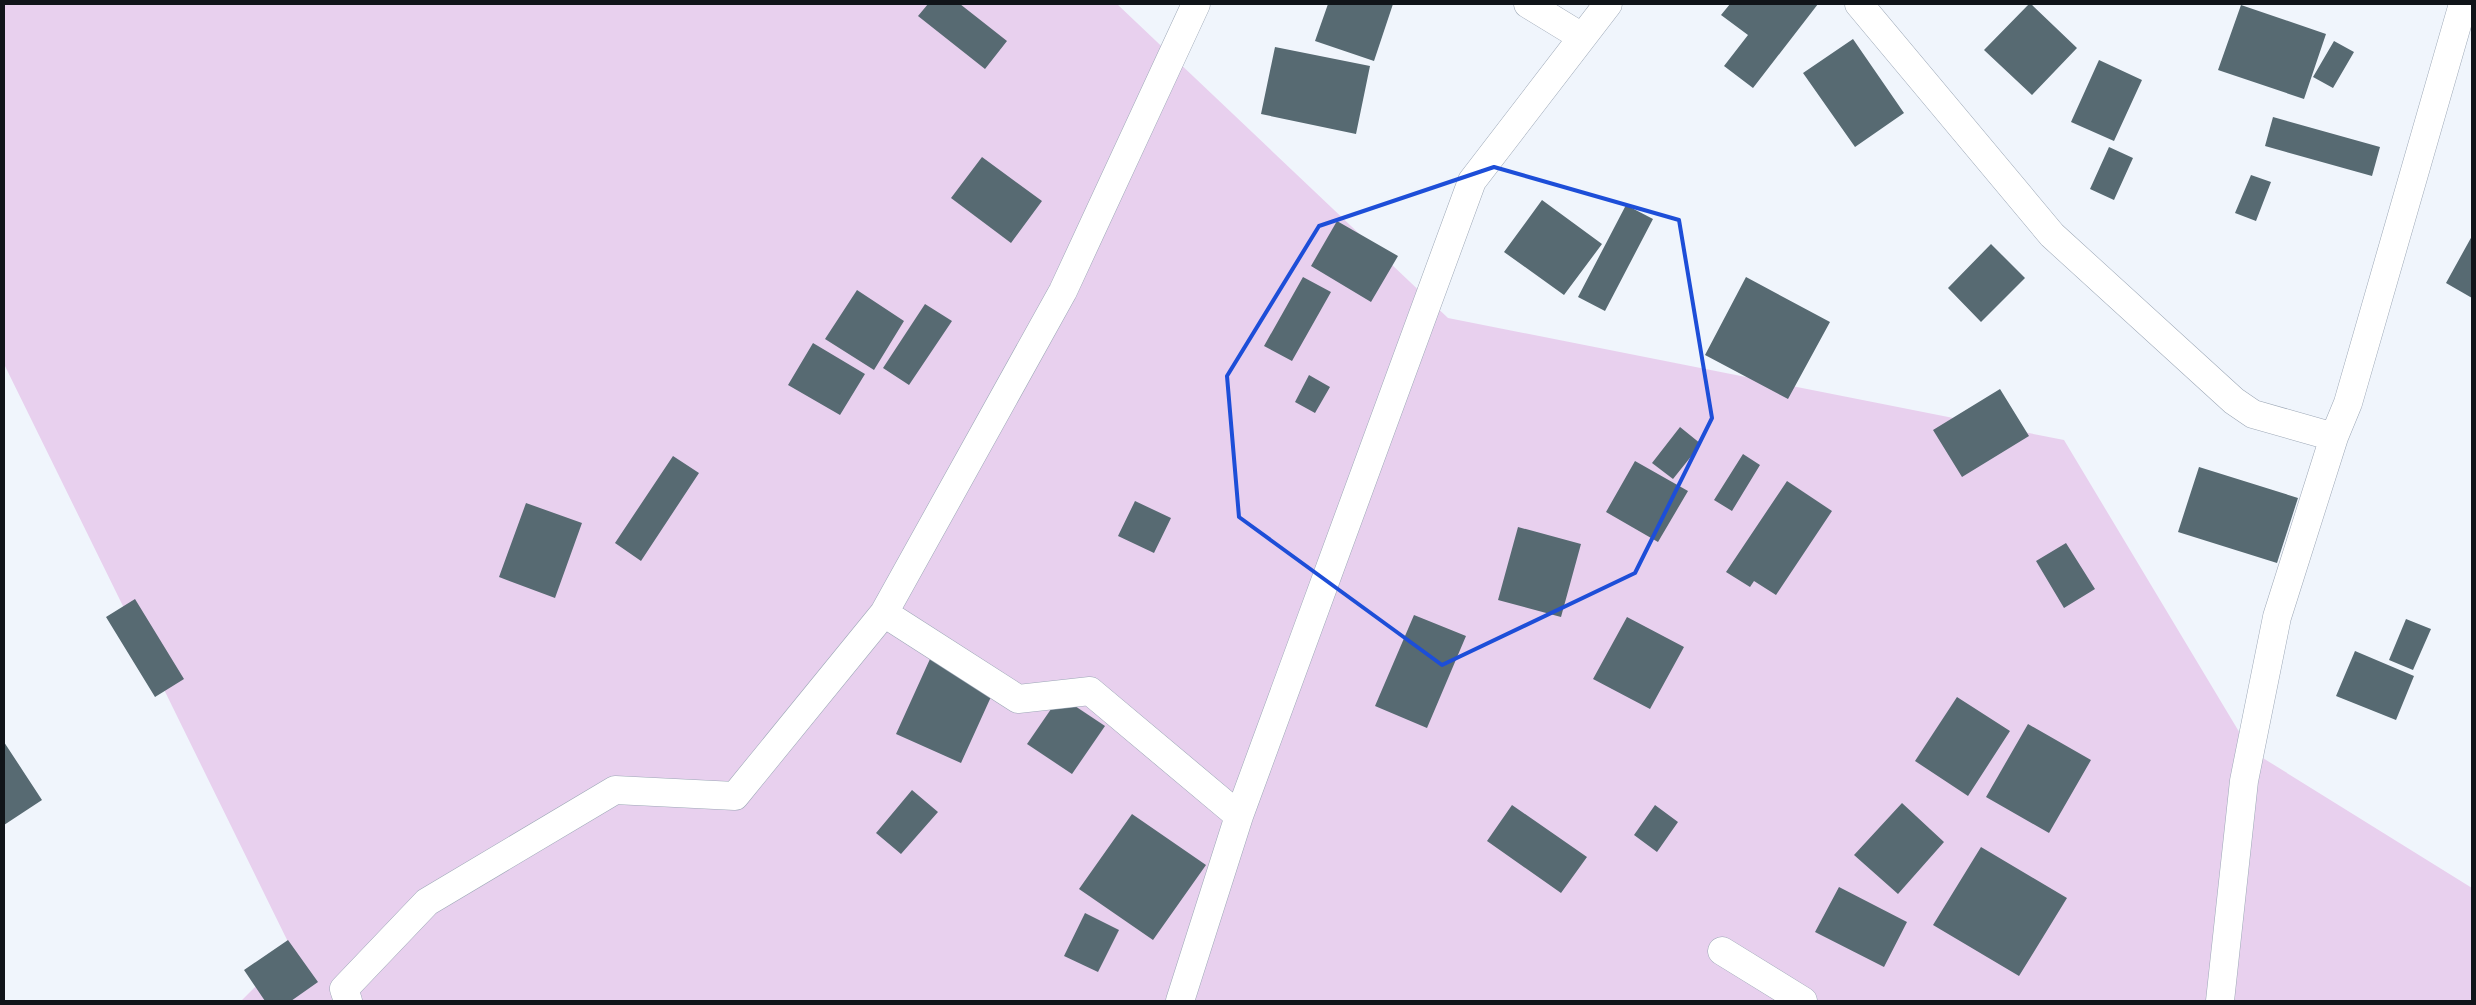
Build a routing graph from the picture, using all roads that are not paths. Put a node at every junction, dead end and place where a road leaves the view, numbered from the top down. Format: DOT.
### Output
graph roads {
  1 [pos="1196,4"];
  2 [pos="1528,4"];
  3 [pos="1608,4"];
  4 [pos="1858,4"];
  5 [pos="2463,4"];
  6 [pos="1582,37"];
  7 [pos="2334,437"];
  8 [pos="884,613"];
  9 [pos="1239,816"];
  10 [pos="1722,951"];
  11 [pos="348,1001"];
  12 [pos="1180,1001"];
  13 [pos="1803,1001"];
  14 [pos="2220,1001"];
  1 -- 8 [label="street"];
  2 -- 6 [label="street"];
  3 -- 6 [label="street"];
  4 -- 7 [label="street"];
  5 -- 7 [label="street"];
  6 -- 9 [label="street"];
  7 -- 14 [label="street"];
  8 -- 9 [label="street"];
  8 -- 11 [label="street"];
  9 -- 12 [label="street"];
  10 -- 13 [label="street"];
}
